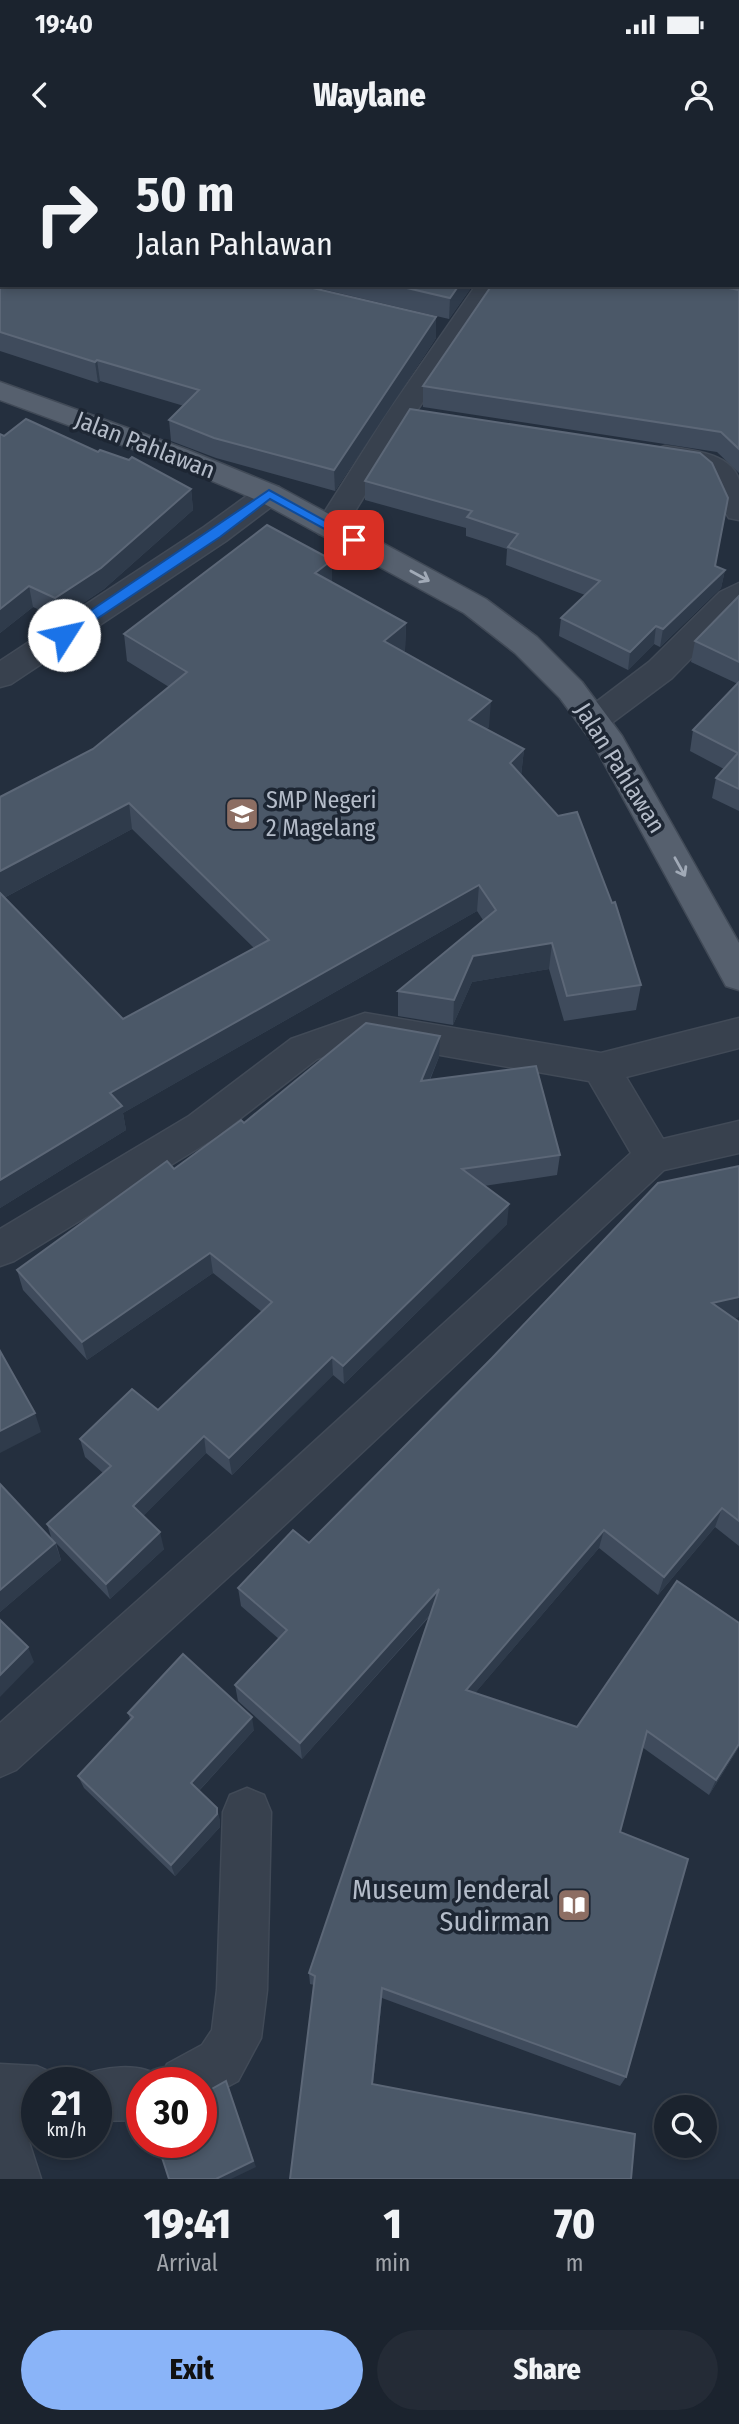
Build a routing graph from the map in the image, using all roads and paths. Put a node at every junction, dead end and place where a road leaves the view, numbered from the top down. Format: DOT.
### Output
graph roads {
  1 [pos="487,287"];
  2 [pos="0,390"];
  3 [pos="640,451"];
  4 [pos="269,494"];
  5 [pos="739,511"];
  6 [pos="330,527"];
  7 [pos="739,593"];
  8 [pos="0,676"];
  9 [pos="594,720"];
  10 [pos="739,976"];
  11 [pos="739,1033"];
  12 [pos="601,1068"];
  13 [pos="739,1137"];
  14 [pos="653,1157"];
  15 [pos="0,1249"];
  16 [pos="0,1754"];
  17 [pos="247,1812"];
  18 [pos="213,2067"];
  19 [pos="0,2090"];
  20 [pos="21,2091"];
  21 [pos="0,2128"];
  22 [pos="15,2179"];
  1 -- 6 [label="street"];
  2 -- 4 [label="main road, Jalan Pahlawan"];
  3 -- 5 [label="street"];
  4 -- 6 [label="main road, Jalan Pahlawan"];
  4 -- 8 [label="street"];
  6 -- 9 [label="main road, Jalan Pahlawan, one-way"];
  7 -- 9 [label="street"];
  9 -- 10 [label="main road, Jalan Pahlawan, one-way"];
  11 -- 12 [label="street"];
  12 -- 14 [label="street"];
  12 -- 15 [label="street"];
  13 -- 14 [label="street"];
  14 -- 16 [label="street"];
  17 -- 18 [label="street"];
  19 -- 20 [label="street"];
  21 -- 22 [label="street"];
}
